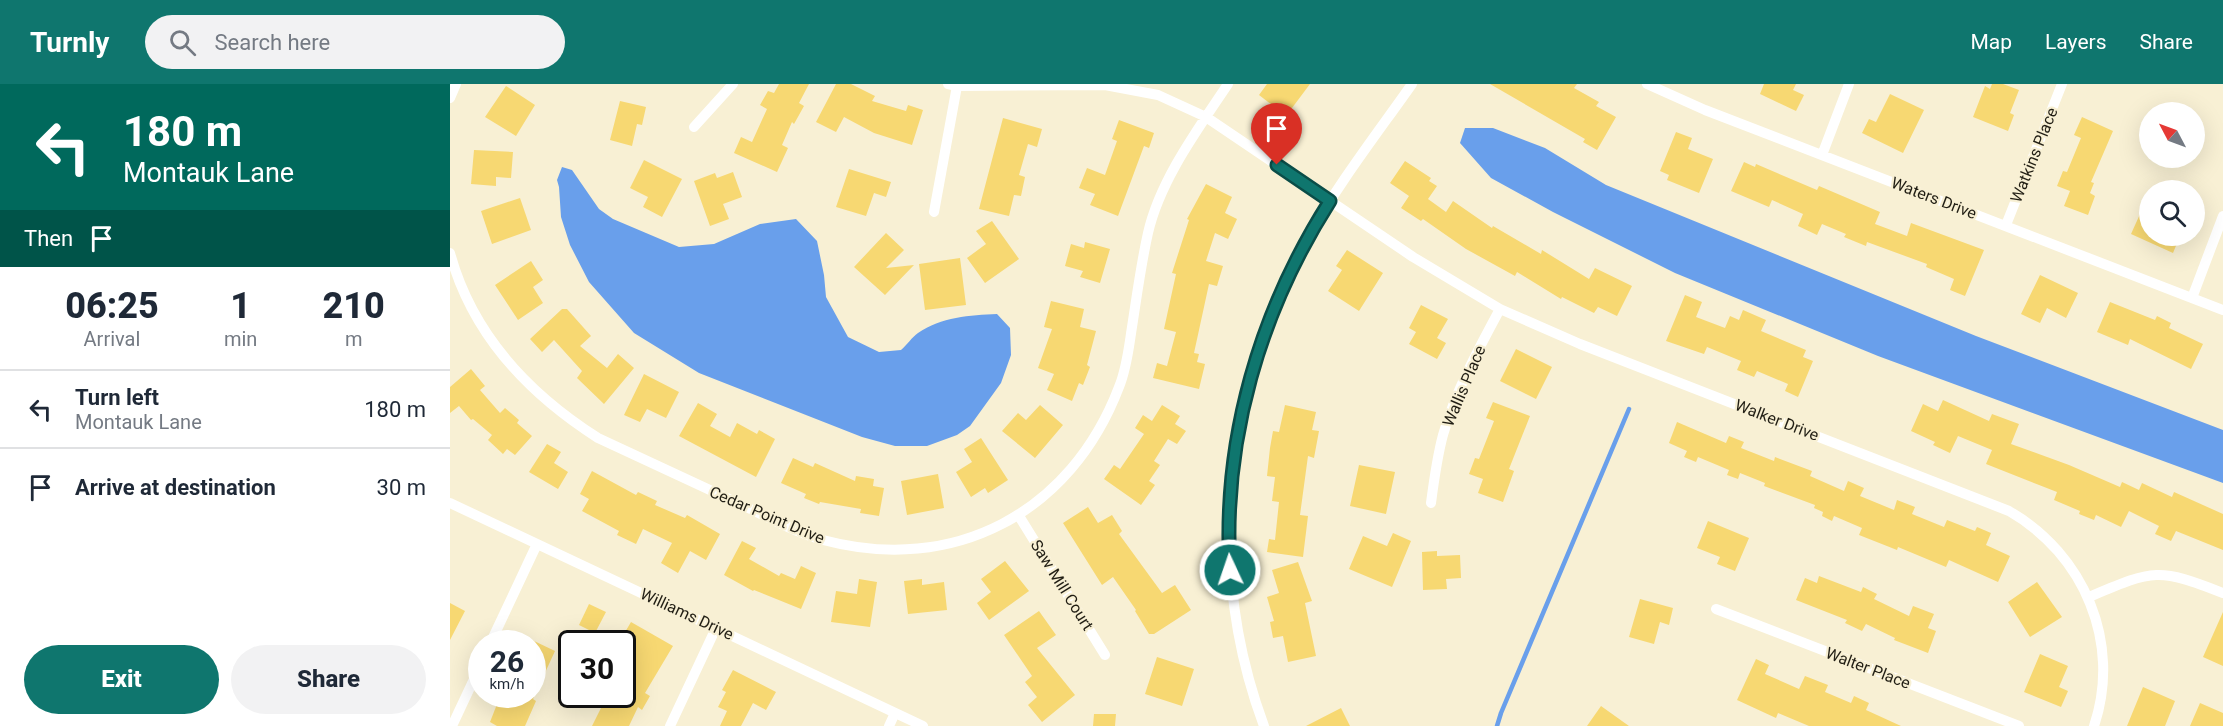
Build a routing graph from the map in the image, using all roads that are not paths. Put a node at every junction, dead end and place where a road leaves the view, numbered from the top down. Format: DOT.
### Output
graph roads {
  1 [pos="456,84"];
  2 [pos="733,84"];
  3 [pos="1228,84"];
  4 [pos="1412,84"];
  5 [pos="1647,84"];
  6 [pos="1849,84"];
  7 [pos="2062,84"];
  8 [pos="952,85"];
  9 [pos="450,98"];
  10 [pos="1206,117"];
  11 [pos="694,127"];
  12 [pos="1822,154"];
  13 [pos="1330,201"];
  14 [pos="934,212"];
  15 [pos="2223,216"];
  16 [pos="2006,225"];
  17 [pos="450,253"];
  18 [pos="453,277"];
  19 [pos="2192,298"];
  20 [pos="1500,309"];
  21 [pos="2223,310"];
  22 [pos="450,503"];
  23 [pos="1431,503"];
  24 [pos="1019,516"];
  25 [pos="537,544"];
  26 [pos="2223,593"];
  27 [pos="2089,597"];
  28 [pos="1716,609"];
  29 [pos="716,628"];
  30 [pos="497,630"];
  31 [pos="1105,655"];
  32 [pos="468,692"];
  33 [pos="895,713"];
  34 [pos="452,726"];
  35 [pos="670,726"];
  36 [pos="889,726"];
  37 [pos="923,726"];
  38 [pos="1264,726"];
  39 [pos="2019,726"];
  40 [pos="2094,726"];
  1 -- 9 [label="street"];
  2 -- 11 [label="street"];
  3 -- 10 [label="street, Cedar Point Drive"];
  4 -- 13 [label="street"];
  5 -- 12 [label="street, Waters Drive"];
  6 -- 12 [label="street"];
  7 -- 16 [label="street, Watkins Place"];
  8 -- 10 [label="street, Walker Drive"];
  8 -- 14 [label="street"];
  10 -- 13 [label="street, Walker Drive"];
  10 -- 24 [label="street, Cedar Point Drive"];
  12 -- 16 [label="street, Waters Drive"];
  13 -- 20 [label="street, Walker Drive"];
  13 -- 38 [label="street"];
  15 -- 19 [label="street"];
  16 -- 19 [label="street, Waters Drive"];
  17 -- 18 [label="street, Cedar Point Drive"];
  18 -- 24 [label="street, Cedar Point Drive"];
  19 -- 21 [label="street, Waters Drive"];
  20 -- 23 [label="street, Wallis Place"];
  20 -- 27 [label="street, Walker Drive"];
  22 -- 25 [label="street, Williams Drive"];
  24 -- 31 [label="street, Saw Mill Court"];
  25 -- 29 [label="street, Williams Drive"];
  25 -- 30 [label="street"];
  26 -- 27 [label="street"];
  27 -- 40 [label="street, Walker Drive"];
  28 -- 39 [label="street, Walter Place"];
  29 -- 33 [label="street, Williams Drive"];
  29 -- 35 [label="street"];
  32 -- 34 [label="street"];
  33 -- 36 [label="street"];
  33 -- 37 [label="street, Williams Drive"];
}
